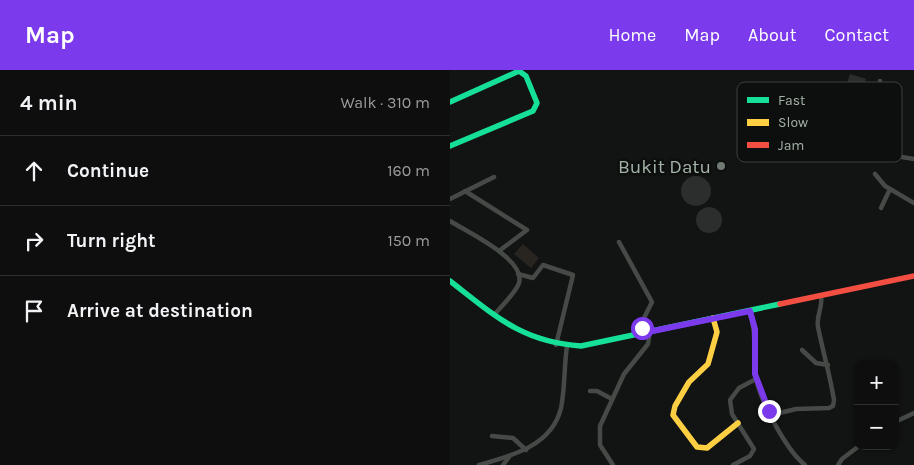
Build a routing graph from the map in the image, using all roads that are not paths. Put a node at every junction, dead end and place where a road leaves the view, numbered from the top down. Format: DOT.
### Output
graph roads {
  1 [pos="450,102"];
  2 [pos="450,146"];
  3 [pos="875,174"];
  4 [pos="494,177"];
  5 [pos="890,189"];
  6 [pos="465,191"];
  7 [pos="450,199"];
  8 [pos="914,203"];
  9 [pos="881,208"];
  10 [pos="450,221"];
  11 [pos="618,242"];
  12 [pos="499,251"];
  13 [pos="518,274"];
  14 [pos="914,276"];
  15 [pos="450,281"];
  16 [pos="821,296"];
  17 [pos="750,311"];
  18 [pos="495,314"];
  19 [pos="713,318"];
  20 [pos="650,332"];
  21 [pos="643,333"];
  22 [pos="556,345"];
  23 [pos="567,346"];
  24 [pos="802,350"];
  25 [pos="828,365"];
  26 [pos="756,379"];
  27 [pos="590,391"];
  28 [pos="612,399"];
  29 [pos="914,413"];
  30 [pos="771,415"];
  31 [pos="899,420"];
  32 [pos="738,423"];
  33 [pos="492,436"];
  34 [pos="526,450"];
  35 [pos="854,450"];
  36 [pos="510,456"];
  37 [pos="483,464"];
  38 [pos="503,465"];
  39 [pos="613,465"];
  40 [pos="733,465"];
  41 [pos="805,465"];
  42 [pos="838,465"];
  1 -- 2 [label="street"];
  3 -- 5 [label="street"];
  4 -- 6 [label="street"];
  5 -- 8 [label="street"];
  5 -- 9 [label="street"];
  6 -- 7 [label="street"];
  6 -- 12 [label="street"];
  10 -- 12 [label="street"];
  11 -- 21 [label="street"];
  12 -- 13 [label="street"];
  13 -- 18 [label="street"];
  13 -- 22 [label="street"];
  14 -- 16 [label="street"];
  15 -- 18 [label="street"];
  16 -- 17 [label="street"];
  16 -- 25 [label="street"];
  17 -- 19 [label="street"];
  17 -- 26 [label="street"];
  18 -- 22 [label="street"];
  19 -- 20 [label="street"];
  19 -- 32 [label="street"];
  20 -- 21 [label="street"];
  20 -- 28 [label="street"];
  21 -- 23 [label="street"];
  22 -- 23 [label="street"];
  23 -- 34 [label="street"];
  24 -- 25 [label="street"];
  25 -- 30 [label="street"];
  26 -- 30 [label="street"];
  26 -- 32 [label="street"];
  27 -- 28 [label="street"];
  28 -- 39 [label="street"];
  29 -- 31 [label="street"];
  30 -- 41 [label="street"];
  32 -- 40 [label="street"];
  33 -- 34 [label="street"];
  34 -- 36 [label="street"];
  35 -- 42 [label="street"];
  36 -- 37 [label="street"];
  36 -- 38 [label="street"];
}
